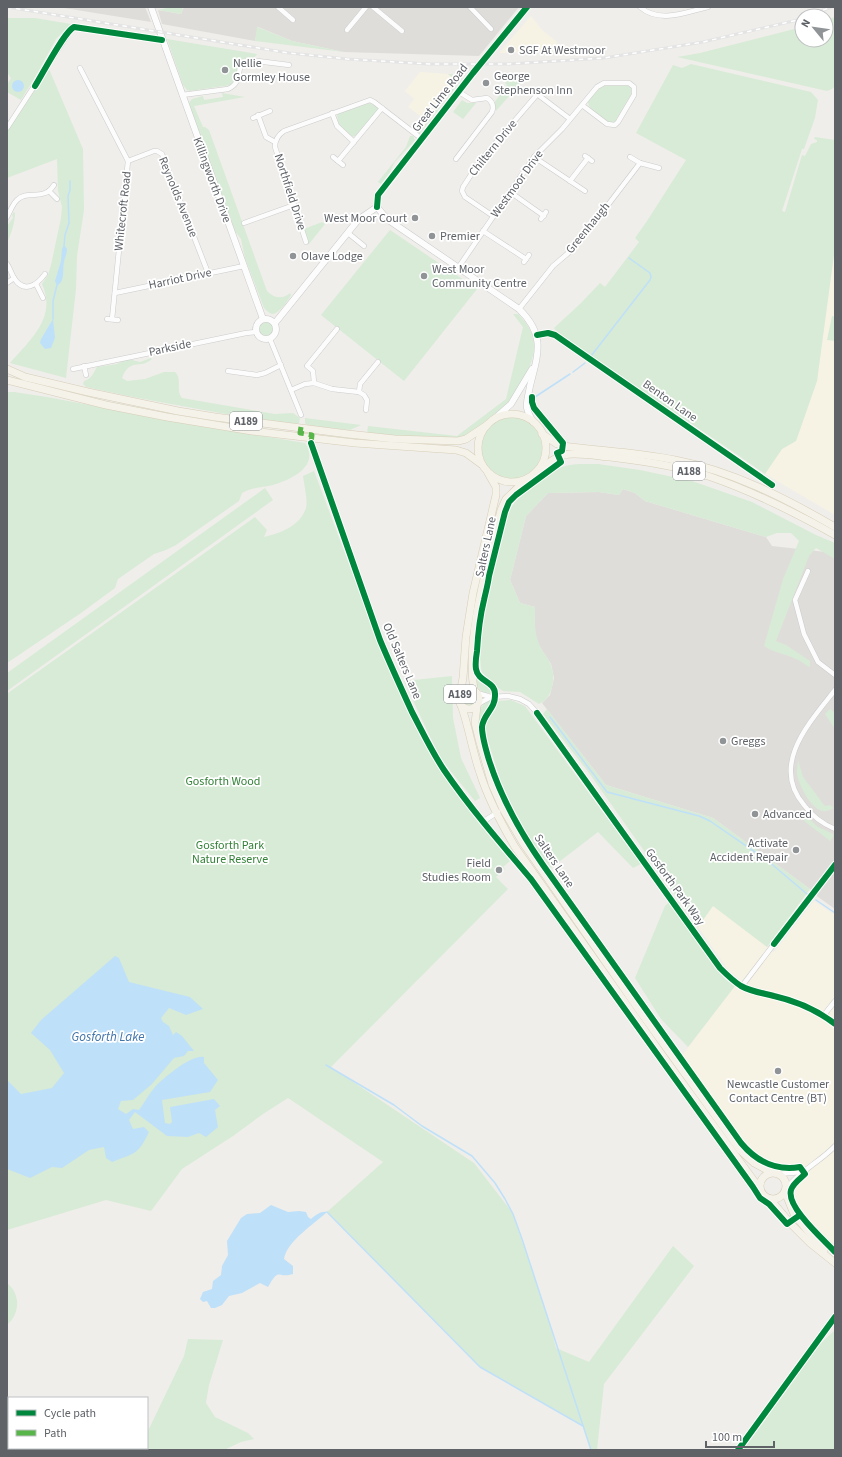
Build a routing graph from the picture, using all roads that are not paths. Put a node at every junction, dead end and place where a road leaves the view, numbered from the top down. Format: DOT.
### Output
graph roads {
  1 [pos="151,7"];
  2 [pos="278,7"];
  3 [pos="366,7"];
  4 [pos="373,7"];
  5 [pos="470,7"];
  6 [pos="527,7"];
  7 [pos="640,7"];
  8 [pos="708,7"];
  9 [pos="293,20"];
  10 [pos="491,29"];
  11 [pos="347,30"];
  12 [pos="402,31"];
  13 [pos="162,40"];
  14 [pos="289,65"];
  15 [pos="80,68"];
  16 [pos="541,90"];
  17 [pos="459,92"];
  18 [pos="537,94"];
  19 [pos="182,95"];
  20 [pos="582,105"];
  21 [pos="382,108"];
  22 [pos="270,111"];
  23 [pos="332,114"];
  24 [pos="258,116"];
  25 [pos="252,118"];
  26 [pos="570,119"];
  27 [pos="7,128"];
  28 [pos="422,140"];
  29 [pos="275,142"];
  30 [pos="354,142"];
  31 [pos="333,157"];
  32 [pos="534,157"];
  33 [pos="630,158"];
  34 [pos="456,159"];
  35 [pos="588,159"];
  36 [pos="128,161"];
  37 [pos="338,161"];
  38 [pos="640,163"];
  39 [pos="343,165"];
  40 [pos="658,168"];
  41 [pos="570,181"];
  42 [pos="54,184"];
  43 [pos="585,190"];
  44 [pos="49,191"];
  45 [pos="510,192"];
  46 [pos="57,199"];
  47 [pos="294,205"];
  48 [pos="377,206"];
  49 [pos="493,216"];
  50 [pos="544,216"];
  51 [pos="7,217"];
  52 [pos="244,223"];
  53 [pos="483,231"];
  54 [pos="348,233"];
  55 [pos="306,242"];
  56 [pos="364,246"];
  57 [pos="526,259"];
  58 [pos="7,264"];
  59 [pos="244,266"];
  60 [pos="458,268"];
  61 [pos="208,273"];
  62 [pos="45,274"];
  63 [pos="14,278"];
  64 [pos="7,283"];
  65 [pos="36,284"];
  66 [pos="115,293"];
  67 [pos="43,298"];
  68 [pos="519,309"];
  69 [pos="263,319"];
  70 [pos="118,320"];
  71 [pos="275,323"];
  72 [pos="336,329"];
  73 [pos="256,332"];
  74 [pos="537,335"];
  75 [pos="555,336"];
  76 [pos="270,338"];
  77 [pos="538,356"];
  78 [pos="378,362"];
  79 [pos="281,365"];
  80 [pos="84,366"];
  81 [pos="7,369"];
  82 [pos="73,369"];
  83 [pos="228,371"];
  84 [pos="86,374"];
  85 [pos="7,380"];
  86 [pos="314,383"];
  87 [pos="291,390"];
  88 [pos="359,392"];
  89 [pos="366,410"];
  90 [pos="301,415"];
  91 [pos="493,420"];
  92 [pos="533,422"];
  93 [pos="487,425"];
  94 [pos="542,434"];
  95 [pos="481,464"];
  96 [pos="536,472"];
  97 [pos="488,473"];
  98 [pos="526,479"];
  99 [pos="835,527"];
  100 [pos="835,535"];
  101 [pos="808,571"];
  102 [pos="835,675"];
  103 [pos="835,690"];
  104 [pos="476,691"];
  105 [pos="460,694"];
  106 [pos="492,697"];
  107 [pos="461,705"];
  108 [pos="477,705"];
  109 [pos="470,804"];
  110 [pos="503,809"];
  111 [pos="496,813"];
  112 [pos="484,821"];
  113 [pos="835,829"];
  114 [pos="518,865"];
  115 [pos="774,944"];
  116 [pos="742,986"];
  117 [pos="835,1001"];
  118 [pos="824,1016"];
  119 [pos="835,1024"];
  120 [pos="835,1146"];
  121 [pos="802,1172"];
  122 [pos="775,1173"];
  123 [pos="760,1189"];
  124 [pos="785,1190"];
  125 [pos="770,1199"];
  126 [pos="829,1257"];
  127 [pos="835,1263"];
  1 -- 13 [label="main road, Killingworth Drive"];
  2 -- 9 [label="street"];
  3 -- 11 [label="street"];
  4 -- 12 [label="street"];
  5 -- 10 [label="street"];
  6 -- 17 [label="main road, Great Lime Road"];
  7 -- 8 [label="street"];
  13 -- 19 [label="main road, Killingworth Drive"];
  13 -- 27 [label="street"];
  14 -- 19 [label="street"];
  15 -- 36 [label="street, Whitecroft Road"];
  16 -- 18 [label="street, Chiltern Drive"];
  17 -- 28 [label="main road, Great Lime Road"];
  17 -- 34 [label="street"];
  18 -- 26 [label="street"];
  18 -- 49 [label="street, Chiltern Drive"];
  19 -- 59 [label="main road, Killingworth Drive"];
  20 -- 20 [label="street, Westmoor Drive"];
  20 -- 26 [label="street, Westmoor Drive"];
  21 -- 23 [label="street, Northfield Drive"];
  21 -- 28 [label="street, Northfield Drive"];
  21 -- 30 [label="street"];
  22 -- 24 [label="street"];
  23 -- 29 [label="street, Northfield Drive"];
  23 -- 30 [label="street"];
  24 -- 25 [label="street"];
  24 -- 29 [label="street, Northfield Drive"];
  26 -- 32 [label="street, Westmoor Drive"];
  28 -- 48 [label="main road, Great Lime Road"];
  29 -- 47 [label="street, Northfield Drive"];
  30 -- 37 [label="street"];
  31 -- 37 [label="street"];
  32 -- 41 [label="street"];
  32 -- 45 [label="street, Westmoor Drive"];
  33 -- 38 [label="street"];
  35 -- 41 [label="street"];
  36 -- 61 [label="street, Reynolds Avenue"];
  36 -- 66 [label="street, Whitecroft Road"];
  37 -- 39 [label="street"];
  38 -- 40 [label="street"];
  38 -- 68 [label="street, Greenhaugh"];
  41 -- 43 [label="street"];
  42 -- 44 [label="street"];
  44 -- 46 [label="street"];
  44 -- 51 [label="street"];
  45 -- 49 [label="street, Westmoor Drive"];
  45 -- 50 [label="street"];
  47 -- 52 [label="street"];
  47 -- 55 [label="street, Northfield Drive"];
  48 -- 54 [label="main road"];
  48 -- 60 [label="main road"];
  49 -- 53 [label="street, Westmoor Drive"];
  53 -- 57 [label="street"];
  53 -- 60 [label="street, Westmoor Drive"];
  54 -- 56 [label="street"];
  54 -- 71 [label="main road"];
  58 -- 63 [label="street"];
  59 -- 61 [label="street, Harriot Drive"];
  59 -- 69 [label="main road, Killingworth Drive"];
  60 -- 68 [label="main road"];
  61 -- 66 [label="street, Harriot Drive"];
  62 -- 65 [label="street"];
  63 -- 64 [label="street"];
  63 -- 65 [label="street"];
  65 -- 67 [label="street"];
  66 -- 70 [label="street, Whitecroft Road"];
  68 -- 74 [label="main road"];
  69 -- 71 [label="main road"];
  69 -- 73 [label="main road"];
  71 -- 76 [label="main road"];
  72 -- 86 [label="street"];
  73 -- 76 [label="main road"];
  73 -- 80 [label="street, Parkside"];
  74 -- 75 [label="street"];
  74 -- 77 [label="main road"];
  76 -- 79 [label="street"];
  77 -- 91 [label="main road"];
  77 -- 92 [label="main road"];
  78 -- 88 [label="street"];
  79 -- 83 [label="street"];
  79 -- 87 [label="street"];
  80 -- 82 [label="street, Parkside"];
  80 -- 84 [label="street"];
  81 -- 93 [label="main road, A189"];
  85 -- 95 [label="main road, A189"];
  86 -- 87 [label="street"];
  86 -- 88 [label="street"];
  87 -- 90 [label="street"];
  88 -- 89 [label="street"];
  91 -- 92 [label="main road, A189"];
  91 -- 93 [label="main road, A189"];
  92 -- 94 [label="main road, A189"];
  93 -- 95 [label="main road, A189"];
  94 -- 96 [label="main road, A189"];
  94 -- 99 [label="main road, A188"];
  95 -- 97 [label="main road, A189"];
  96 -- 98 [label="main road, A189"];
  96 -- 100 [label="main road, A188"];
  97 -- 98 [label="main road, A189"];
  97 -- 105 [label="main road, Salters Lane / A189"];
  98 -- 104 [label="main road, Salters Lane / A189"];
  101 -- 102 [label="street"];
  103 -- 113 [label="street"];
  104 -- 105 [label="main road, A189"];
  104 -- 106 [label="street, Gosforth Park Way"];
  104 -- 108 [label="main road, A189"];
  105 -- 107 [label="main road, A189"];
  106 -- 108 [label="street, Gosforth Park Way"];
  106 -- 116 [label="street, Gosforth Park Way"];
  107 -- 108 [label="main road, A189"];
  107 -- 111 [label="main road, Salters Lane / A189"];
  108 -- 110 [label="main road, Salters Lane / A189"];
  109 -- 112 [label="street"];
  110 -- 111 [label="street"];
  110 -- 122 [label="main road, Salters Lane / A189"];
  111 -- 112 [label="street"];
  111 -- 123 [label="main road, Salters Lane / A189"];
  112 -- 114 [label="street"];
  115 -- 116 [label="street"];
  116 -- 118 [label="street, Gosforth Park Way"];
  117 -- 118 [label="street"];
  118 -- 119 [label="street, Gosforth Park Way"];
  120 -- 121 [label="street"];
  121 -- 122 [label="street"];
  121 -- 124 [label="street"];
  122 -- 123 [label="main road"];
  122 -- 124 [label="main road"];
  123 -- 125 [label="main road"];
  124 -- 125 [label="main road"];
  124 -- 126 [label="main road"];
  125 -- 126 [label="main road"];
  126 -- 127 [label="main road"];
}
